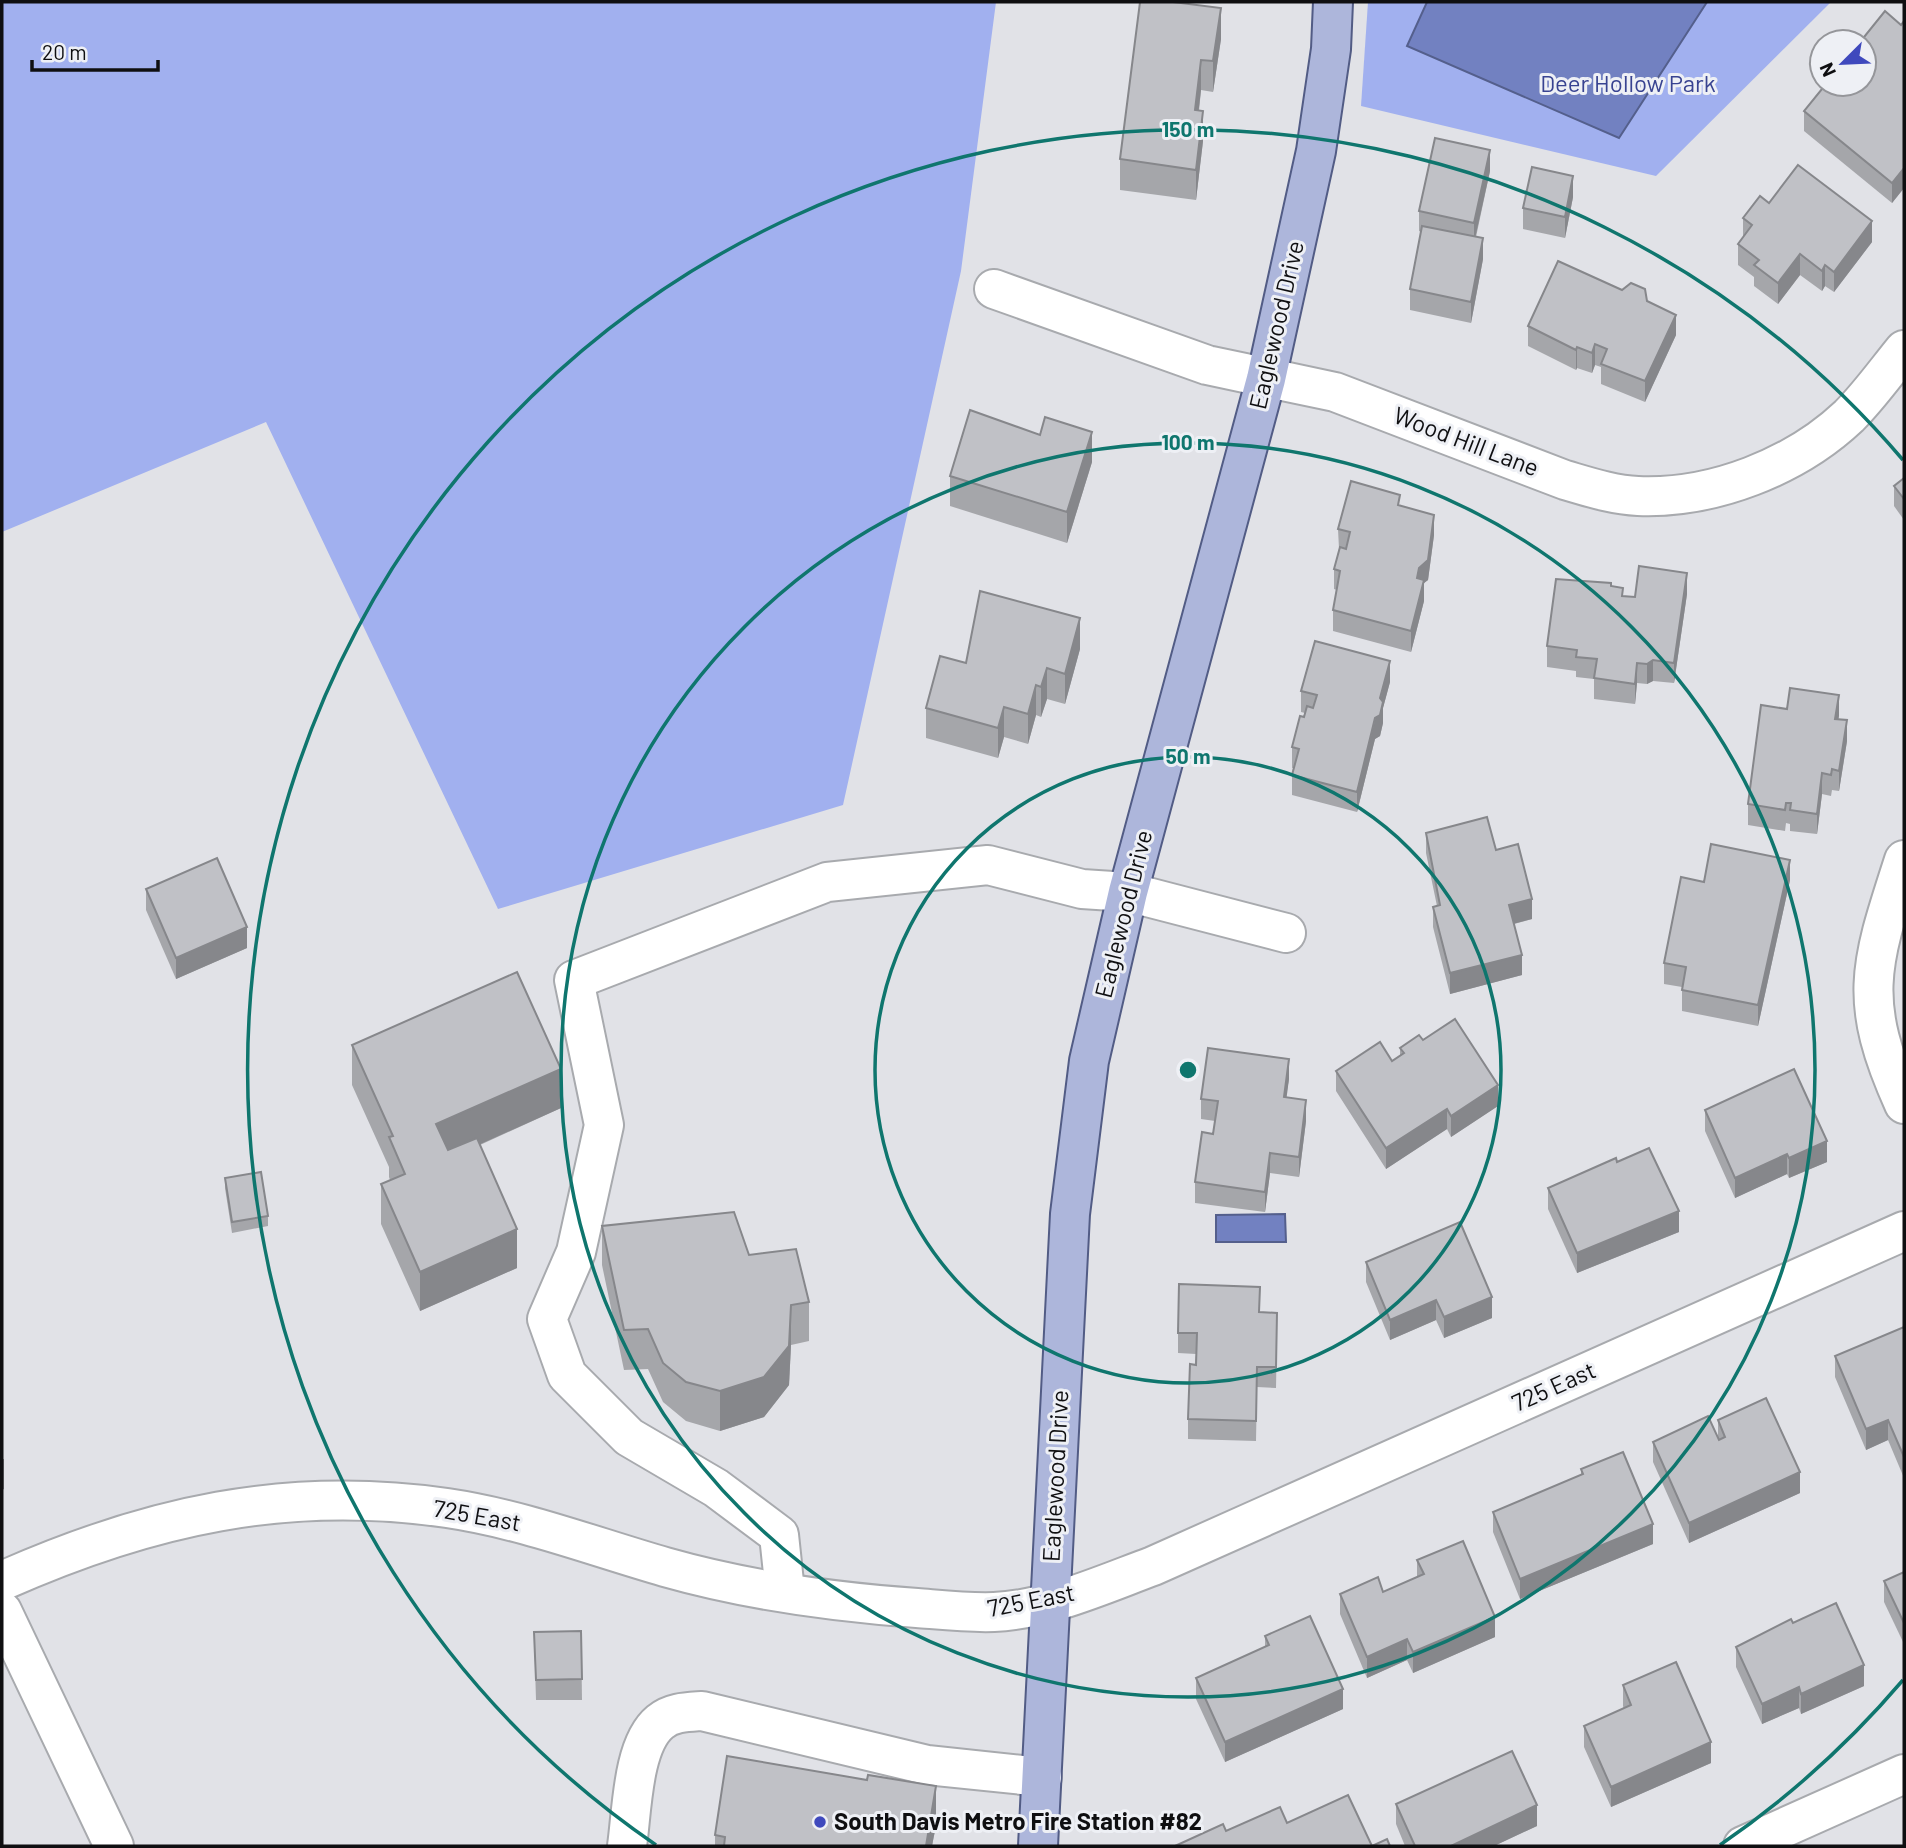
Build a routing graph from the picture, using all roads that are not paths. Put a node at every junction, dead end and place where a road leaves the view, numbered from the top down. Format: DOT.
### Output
graph roads {
  1 [pos="1333,2"];
  2 [pos="994,289"];
  3 [pos="1904,350"];
  4 [pos="1266,379"];
  5 [pos="1904,860"];
  6 [pos="1128,892"];
  7 [pos="1286,933"];
  8 [pos="1904,1104"];
  9 [pos="1904,1231"];
  10 [pos="2,1581"];
  11 [pos="785,1592"];
  12 [pos="1052,1601"];
  13 [pos="2,1611"];
  14 [pos="1904,1774"];
  15 [pos="1042,1777"];
  16 [pos="114,1846"];
  17 [pos="626,1846"];
  18 [pos="1038,1846"];
  19 [pos="1743,1846"];
  1 -- 4 [label="main road, Eaglewood Drive"];
  2 -- 4 [label="street, Wood Hill Lane"];
  3 -- 4 [label="street, Wood Hill Lane"];
  4 -- 6 [label="main road, Eaglewood Drive"];
  5 -- 8 [label="street"];
  6 -- 7 [label="street"];
  6 -- 11 [label="street"];
  6 -- 12 [label="main road, Eaglewood Drive"];
  9 -- 12 [label="street, 725 East"];
  10 -- 11 [label="street, 725 East"];
  11 -- 12 [label="street, 725 East"];
  12 -- 15 [label="main road, Eaglewood Drive"];
  13 -- 16 [label="street"];
  14 -- 19 [label="street"];
  15 -- 17 [label="street"];
  15 -- 18 [label="main road, Eaglewood Drive"];
}
